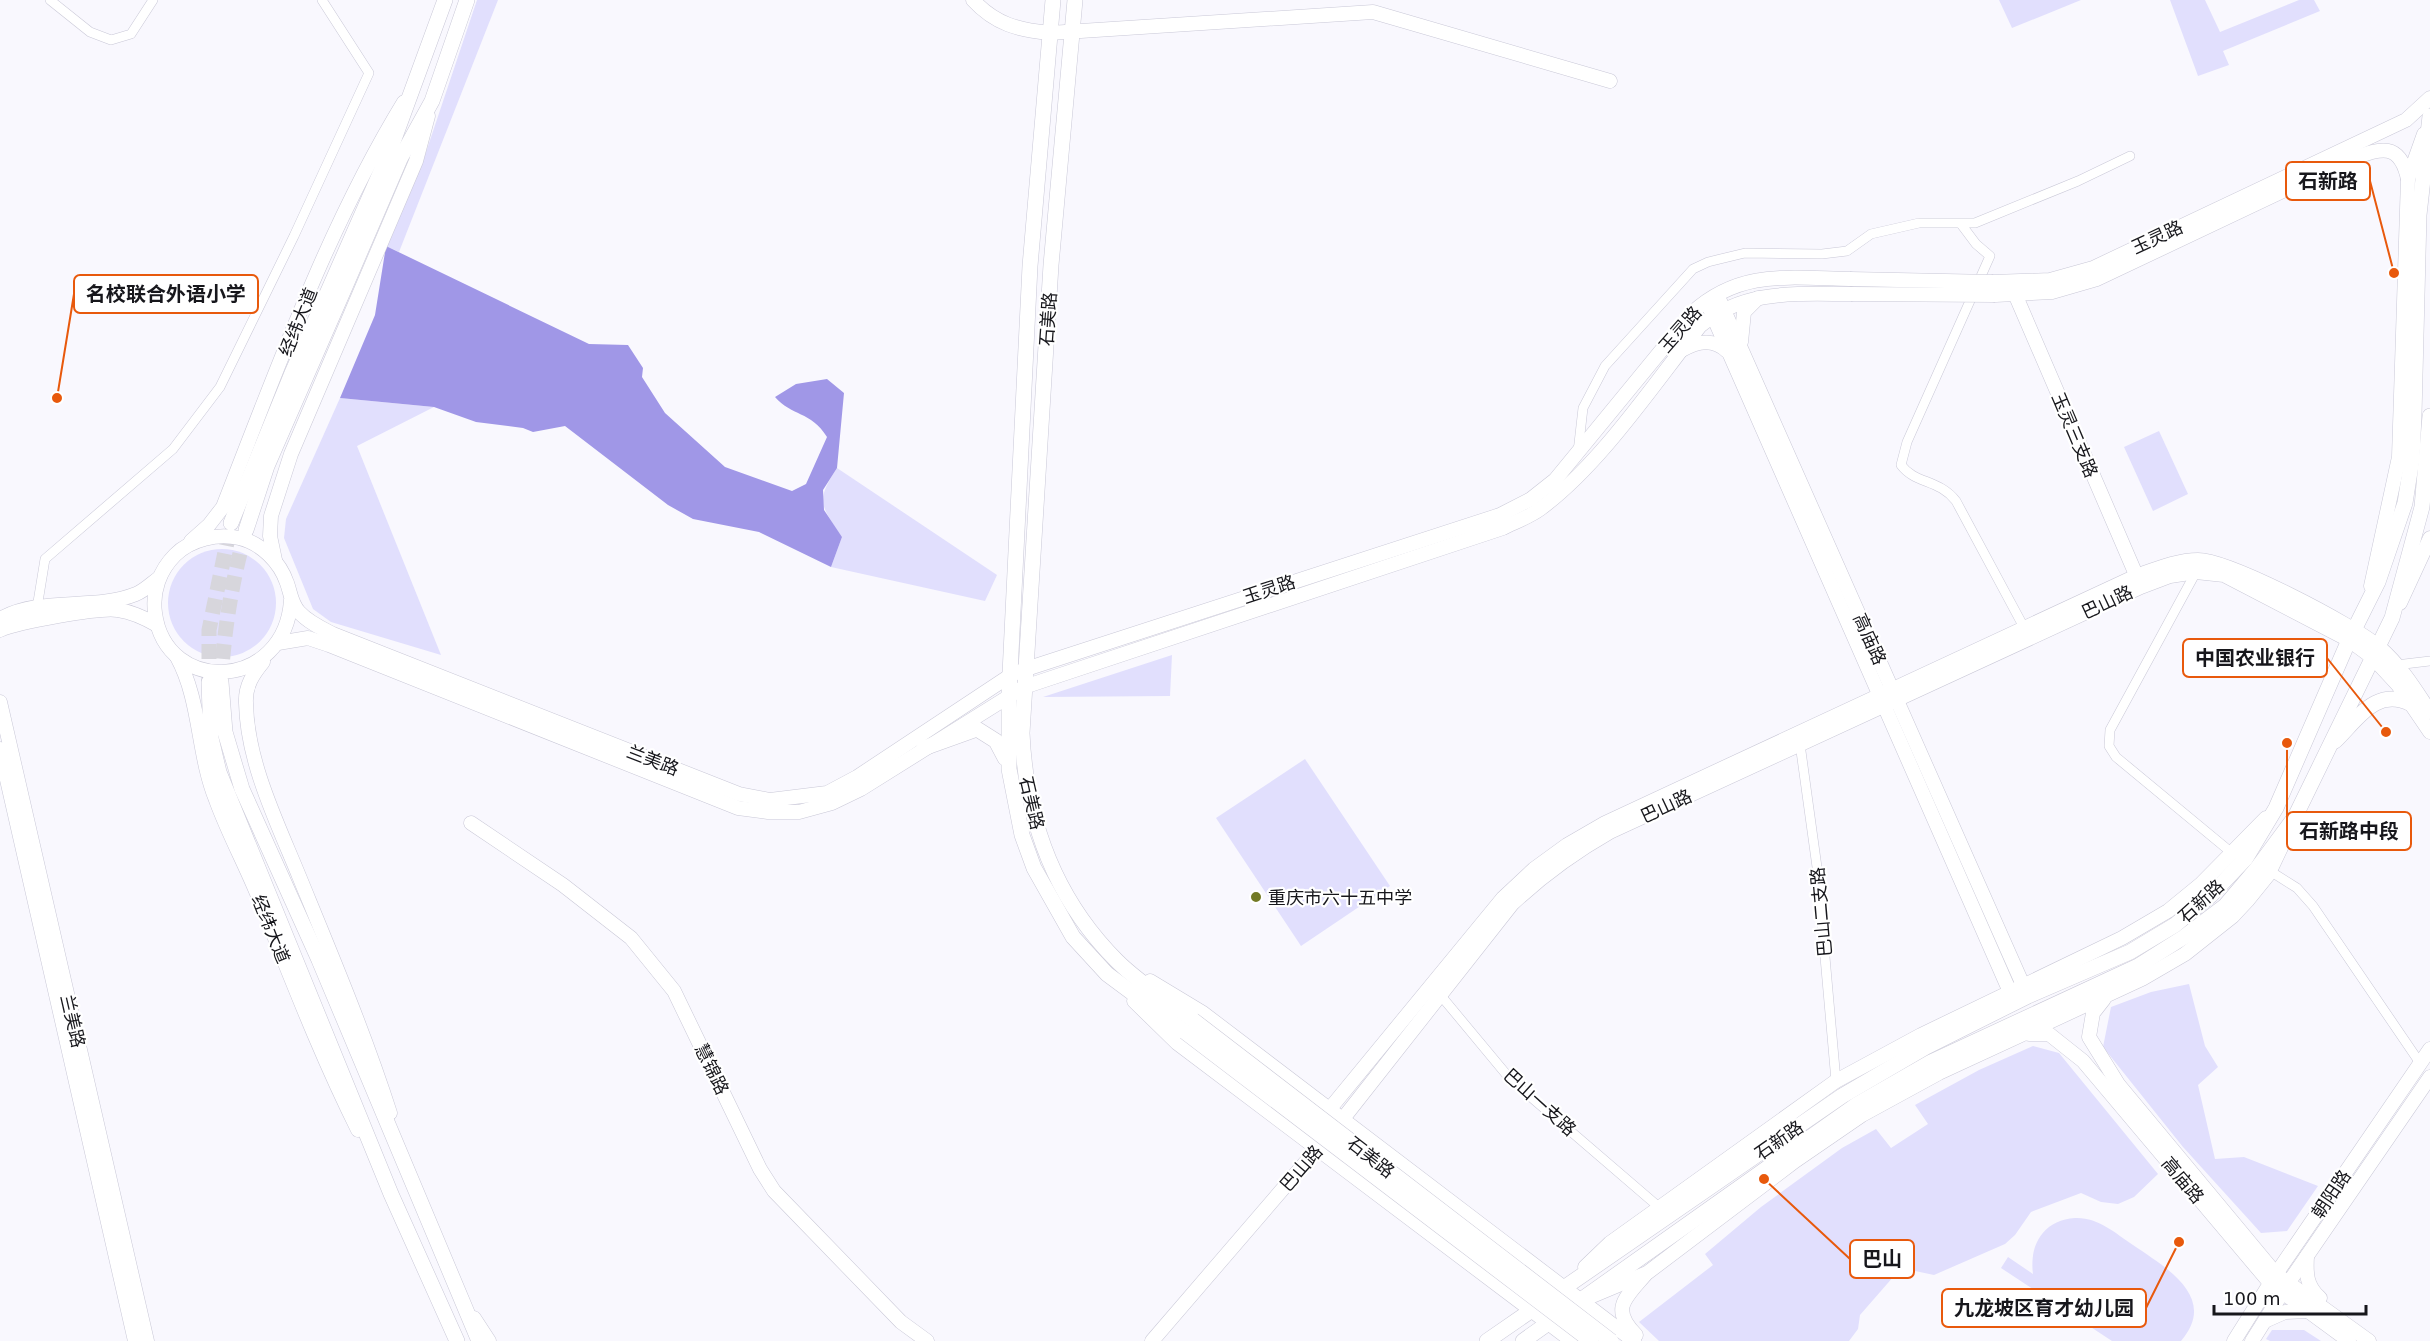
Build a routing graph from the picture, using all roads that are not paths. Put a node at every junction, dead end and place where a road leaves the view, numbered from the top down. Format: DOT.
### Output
graph roads {
  1 [pos="50,0"];
  2 [pos="153,0"];
  3 [pos="322,0"];
  4 [pos="445,0"];
  5 [pos="468,0"];
  6 [pos="974,0"];
  7 [pos="1053,0"];
  8 [pos="1075,0"];
  9 [pos="1375,6"];
  10 [pos="1050,33"];
  11 [pos="1073,33"];
  12 [pos="1610,81"];
  13 [pos="414,85"];
  14 [pos="2430,98"];
  15 [pos="432,101"];
  16 [pos="2429,120"];
  17 [pos="2365,146"];
  18 [pos="2130,156"];
  19 [pos="2408,179"];
  20 [pos="1960,224"];
  21 [pos="1994,288"];
  22 [pos="2013,288"];
  23 [pos="1711,297"];
  24 [pos="1759,297"];
  25 [pos="1718,312"];
  26 [pos="1680,351"];
  27 [pos="1735,351"];
  28 [pos="2430,416"];
  29 [pos="1578,454"];
  30 [pos="1502,521"];
  31 [pos="231,523"];
  32 [pos="246,530"];
  33 [pos="2430,538"];
  34 [pos="178,552"];
  35 [pos="274,560"];
  36 [pos="2196,572"];
  37 [pos="159,578"];
  38 [pos="2138,581"];
  39 [pos="291,600"];
  40 [pos="37,608"];
  41 [pos="2365,608"];
  42 [pos="2392,618"];
  43 [pos="0,619"];
  44 [pos="157,625"];
  45 [pos="0,630"];
  46 [pos="2027,633"];
  47 [pos="2352,635"];
  48 [pos="274,648"];
  49 [pos="2375,652"];
  50 [pos="176,655"];
  51 [pos="2430,661"];
  52 [pos="2396,665"];
  53 [pos="1026,669"];
  54 [pos="1011,675"];
  55 [pos="1024,687"];
  56 [pos="1009,694"];
  57 [pos="1894,694"];
  58 [pos="1881,700"];
  59 [pos="0,702"];
  60 [pos="2411,704"];
  61 [pos="2430,712"];
  62 [pos="2430,732"];
  63 [pos="1800,744"];
  64 [pos="924,748"];
  65 [pos="0,749"];
  66 [pos="2327,750"];
  67 [pos="1009,769"];
  68 [pos="2276,808"];
  69 [pos="2295,817"];
  70 [pos="471,823"];
  71 [pos="2232,853"];
  72 [pos="2270,871"];
  73 [pos="1118,963"];
  74 [pos="1107,974"];
  75 [pos="2023,985"];
  76 [pos="1436,990"];
  77 [pos="2010,992"];
  78 [pos="2108,994"];
  79 [pos="1189,1026"];
  80 [pos="2015,1036"];
  81 [pos="2430,1049"];
  82 [pos="2083,1061"];
  83 [pos="2421,1063"];
  84 [pos="2430,1077"];
  85 [pos="1836,1081"];
  86 [pos="2118,1084"];
  87 [pos="1329,1110"];
  88 [pos="1342,1120"];
  89 [pos="1305,1139"];
  90 [pos="1317,1149"];
  91 [pos="413,1187"];
  92 [pos="391,1194"];
  93 [pos="1660,1208"];
  94 [pos="2307,1256"];
  95 [pos="1647,1273"];
  96 [pos="2273,1278"];
  97 [pos="2286,1287"];
  98 [pos="454,1288"];
  99 [pos="1563,1289"];
  100 [pos="1579,1302"];
  101 [pos="440,1309"];
  102 [pos="1532,1310"];
  103 [pos="2308,1311"];
  104 [pos="2265,1321"];
  105 [pos="1549,1323"];
  106 [pos="2349,1326"];
  107 [pos="135,1341"];
  108 [pos="147,1341"];
  109 [pos="450,1341"];
  110 [pos="457,1341"];
  111 [pos="479,1341"];
  112 [pos="489,1341"];
  113 [pos="927,1341"];
  114 [pos="1152,1341"];
  115 [pos="1487,1341"];
  116 [pos="1523,1341"];
  117 [pos="1572,1341"];
  118 [pos="1591,1341"];
  119 [pos="1611,1341"];
  120 [pos="1634,1341"];
  121 [pos="1642,1341"];
  122 [pos="2234,1341"];
  123 [pos="2252,1341"];
  124 [pos="2349,1341"];
  125 [pos="2369,1341"];
  1 -- 2 [label="street"];
  3 -- 40 [label="street"];
  4 -- 13 [label="main road, 经纬大道"];
  5 -- 15 [label="main road, 经纬大道"];
  6 -- 10 [label="street"];
  7 -- 10 [label="main road, 石美路"];
  8 -- 11 [label="main road, 石美路"];
  9 -- 11 [label="street"];
  9 -- 12 [label="street"];
  10 -- 11 [label="street"];
  10 -- 54 [label="main road, 石美路"];
  11 -- 53 [label="main road, 石美路"];
  13 -- 31 [label="main road, 经纬大道"];
  13 -- 34 [label="street, 经纬大道"];
  14 -- 17 [label="street, 玉灵路"];
  15 -- 32 [label="main road, 经纬大道"];
  15 -- 35 [label="street, 经纬大道"];
  16 -- 19 [label="street"];
  16 -- 41 [label="main road, 石新路"];
  17 -- 19 [label="street, 玉灵路"];
  17 -- 22 [label="street, 玉灵路"];
  18 -- 20 [label="street"];
  19 -- 41 [label="street"];
  20 -- 29 [label="street"];
  20 -- 46 [label="street"];
  21 -- 22 [label="street, 玉灵路"];
  21 -- 23 [label="street, 玉灵路, bridge"];
  21 -- 24 [label="street, 玉灵路, bridge"];
  22 -- 38 [label="street, 玉灵三支路"];
  23 -- 25 [label="street, 高庙路"];
  23 -- 29 [label="street, 玉灵路"];
  24 -- 25 [label="street, 玉灵路"];
  24 -- 27 [label="street"];
  25 -- 26 [label="street, 玉灵路"];
  25 -- 27 [label="street, 高庙路"];
  26 -- 27 [label="street"];
  26 -- 30 [label="street, 玉灵路"];
  27 -- 57 [label="street, 高庙路"];
  27 -- 58 [label="street, 高庙路"];
  28 -- 42 [label="main road, 石新路"];
  29 -- 30 [label="street, 玉灵路"];
  30 -- 53 [label="street, 玉灵路"];
  30 -- 55 [label="street, 玉灵路"];
  33 -- 42 [label="street"];
  34 -- 35 [label="street, 兰美路"];
  34 -- 37 [label="street, 兰美路"];
  35 -- 39 [label="street, 兰美路"];
  36 -- 38 [label="street, 巴山路"];
  36 -- 47 [label="street, 巴山路"];
  36 -- 71 [label="street"];
  37 -- 40 [label="street, 兰美路"];
  37 -- 44 [label="street, 兰美路"];
  38 -- 46 [label="street, 巴山路"];
  38 -- 47 [label="street, 巴山路"];
  39 -- 48 [label="street"];
  39 -- 54 [label="street, 兰美路"];
  40 -- 43 [label="street, 兰美路"];
  41 -- 47 [label="main road, 石新路"];
  42 -- 49 [label="main road, 石新路"];
  44 -- 45 [label="street"];
  44 -- 50 [label="street, 兰美路"];
  46 -- 57 [label="street, 巴山路"];
  47 -- 49 [label="street"];
  47 -- 68 [label="main road, 石新路"];
  48 -- 50 [label="street, 兰美路"];
  48 -- 64 [label="street, 兰美路"];
  48 -- 91 [label="street, 经纬大道"];
  49 -- 52 [label="street"];
  49 -- 60 [label="street"];
  49 -- 66 [label="main road, 石新路"];
  50 -- 92 [label="street, 经纬大道"];
  51 -- 52 [label="street"];
  52 -- 61 [label="street"];
  53 -- 54 [label="street, 玉灵路"];
  53 -- 55 [label="main road, 石美路"];
  54 -- 56 [label="main road, 石美路"];
  55 -- 56 [label="street, 玉灵路"];
  55 -- 73 [label="main road, 石美路"];
  56 -- 64 [label="street, 兰美路"];
  56 -- 67 [label="main road, 石美路"];
  57 -- 58 [label="street, 巴山路"];
  57 -- 75 [label="street, 高庙路"];
  58 -- 63 [label="street, 巴山路"];
  58 -- 76 [label="street, 巴山路"];
  58 -- 77 [label="street, 高庙路"];
  59 -- 108 [label="street, 兰美路"];
  60 -- 62 [label="street"];
  60 -- 66 [label="main road"];
  63 -- 76 [label="street, 巴山路"];
  63 -- 85 [label="street, 巴山二支路"];
  64 -- 67 [label="main road"];
  65 -- 107 [label="street, 兰美路"];
  66 -- 69 [label="main road, 石新路"];
  67 -- 74 [label="main road, 石美路"];
  68 -- 71 [label="street"];
  68 -- 99 [label="main road, 石新路"];
  69 -- 72 [label="street"];
  69 -- 100 [label="main road, 石新路"];
  70 -- 113 [label="street, 慧锦路"];
  71 -- 75 [label="street"];
  72 -- 78 [label="street"];
  72 -- 83 [label="street"];
  73 -- 79 [label="main road, 石美路"];
  73 -- 87 [label="street"];
  74 -- 79 [label="main road, 石美路"];
  74 -- 89 [label="street"];
  75 -- 77 [label="street"];
  76 -- 87 [label="street, 巴山路"];
  76 -- 88 [label="street, 巴山路"];
  76 -- 93 [label="street, 巴山一支路"];
  77 -- 85 [label="street"];
  78 -- 80 [label="street"];
  78 -- 86 [label="street, 高庙路"];
  79 -- 118 [label="main road, 石美路, bridge"];
  79 -- 119 [label="main road, 石美路, bridge"];
  80 -- 82 [label="street, 高庙路"];
  80 -- 95 [label="street"];
  81 -- 83 [label="street, 朝阳路"];
  82 -- 86 [label="street"];
  82 -- 96 [label="street, 高庙路"];
  83 -- 96 [label="street, 朝阳路"];
  84 -- 94 [label="street, 朝阳路"];
  85 -- 93 [label="street"];
  86 -- 96 [label="street, 高庙路"];
  87 -- 88 [label="street"];
  87 -- 89 [label="street, 巴山路"];
  88 -- 90 [label="street, 巴山路"];
  88 -- 99 [label="street"];
  89 -- 90 [label="street"];
  90 -- 102 [label="street"];
  90 -- 114 [label="street, 巴山路"];
  91 -- 92 [label="main road, 经纬大道"];
  91 -- 98 [label="main road, 经纬大道"];
  92 -- 101 [label="main road, 经纬大道"];
  93 -- 99 [label="street"];
  94 -- 97 [label="street, 朝阳路"];
  94 -- 106 [label="street"];
  95 -- 100 [label="street"];
  95 -- 121 [label="street"];
  96 -- 97 [label="street, 高庙路"];
  96 -- 122 [label="street, 朝阳路"];
  97 -- 103 [label="street, 高庙路"];
  97 -- 104 [label="street, 朝阳路"];
  97 -- 106 [label="street, 高庙路"];
  98 -- 111 [label="main road, 经纬大道"];
  98 -- 112 [label="street"];
  99 -- 100 [label="street"];
  99 -- 102 [label="main road, 石新路"];
  100 -- 105 [label="main road, 石新路"];
  100 -- 120 [label="street"];
  101 -- 109 [label="street"];
  101 -- 110 [label="main road, 经纬大道"];
  102 -- 105 [label="street"];
  102 -- 115 [label="main road, 石新路"];
  103 -- 104 [label="street"];
  103 -- 124 [label="street, 高庙路"];
  104 -- 123 [label="street, 朝阳路"];
  105 -- 116 [label="main road, 石新路"];
  105 -- 117 [label="street"];
  106 -- 125 [label="street, 高庙路"];
}
